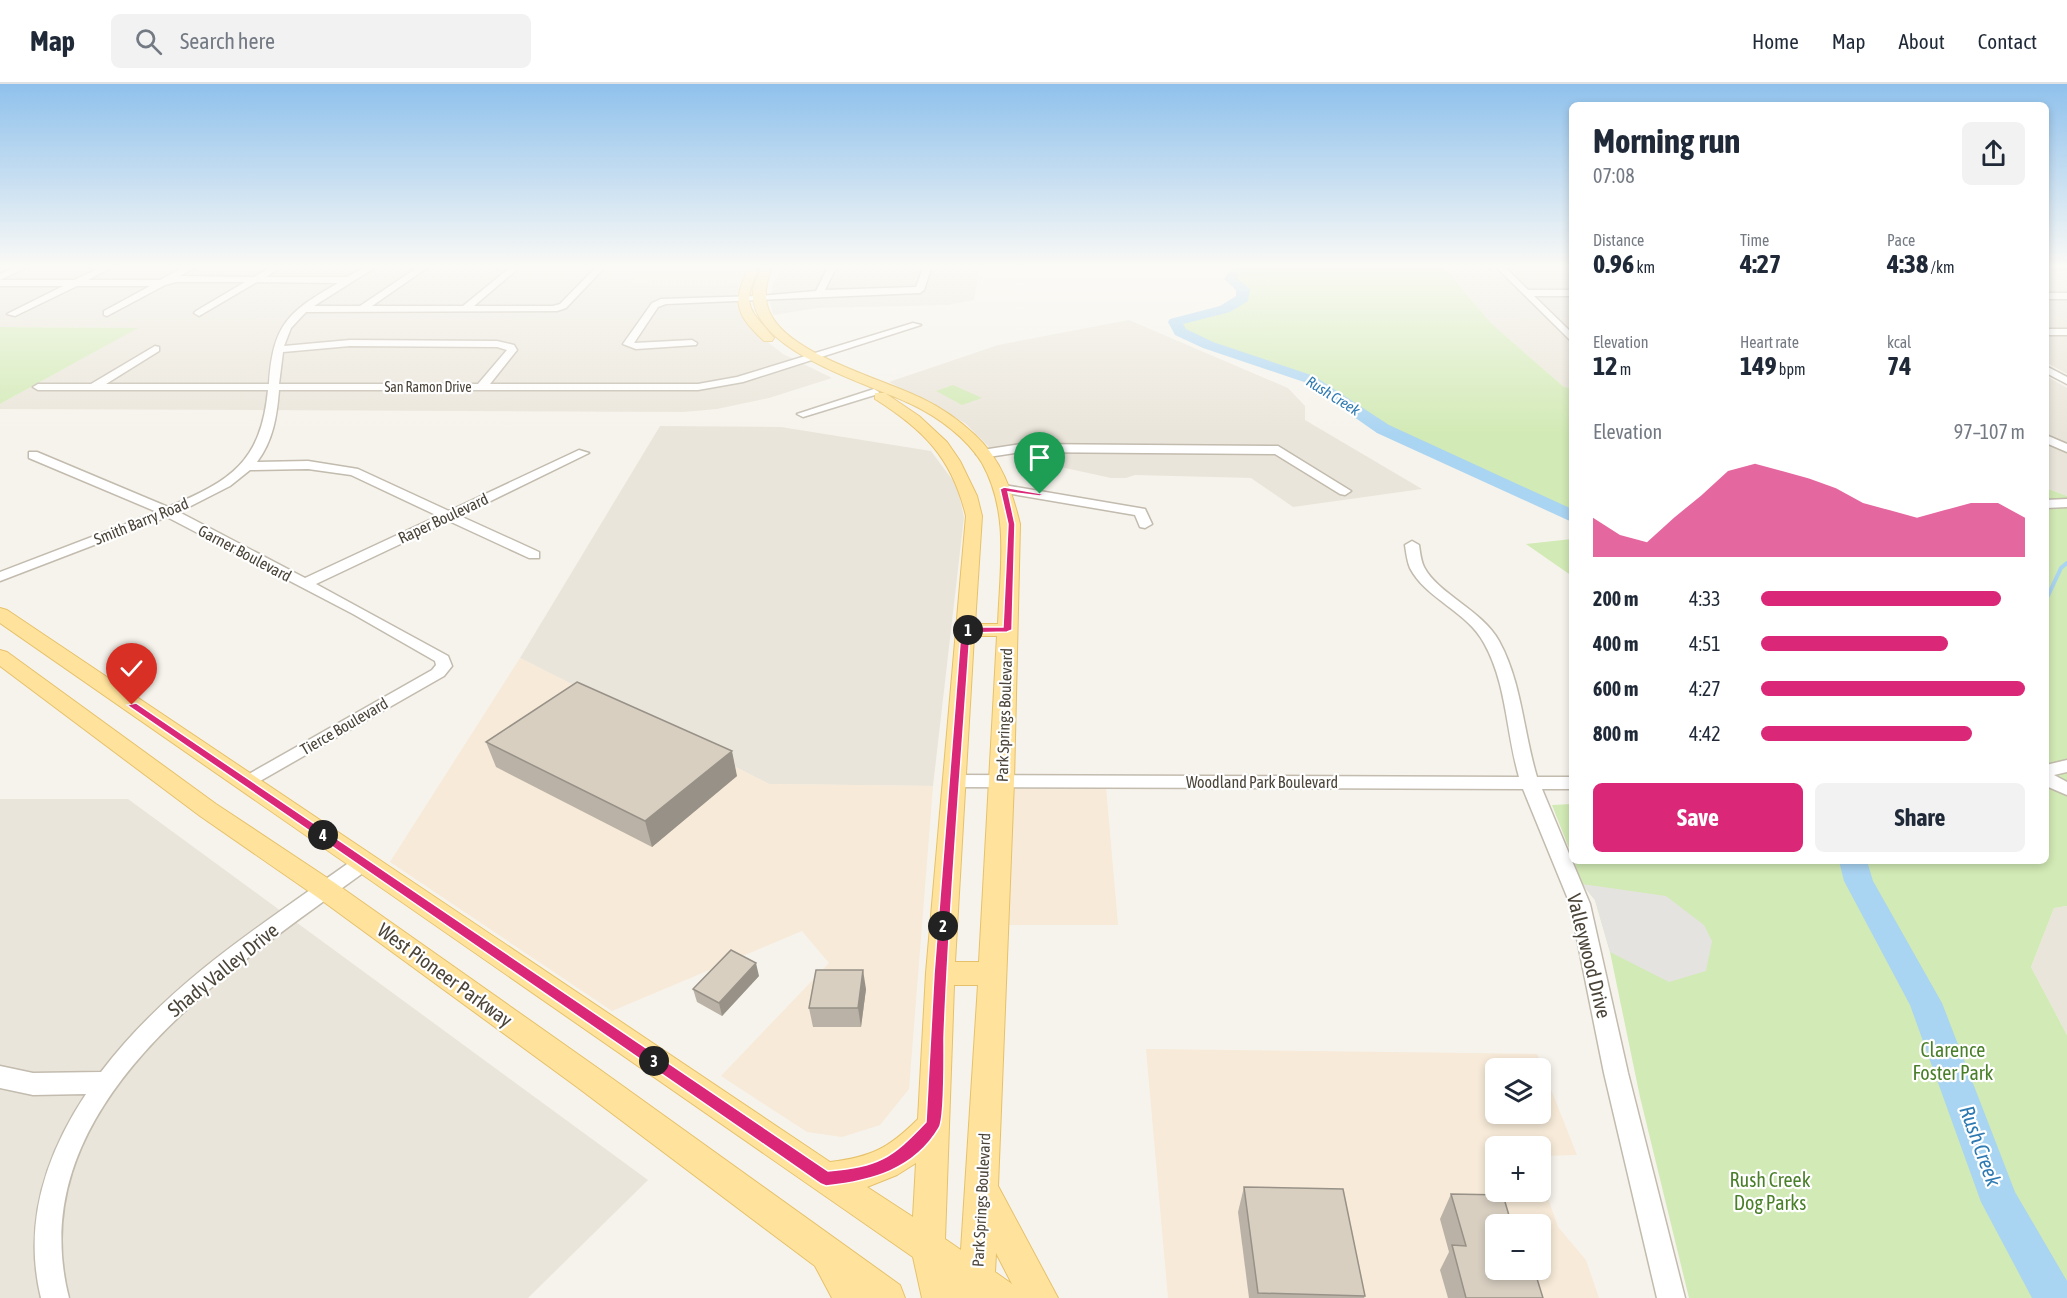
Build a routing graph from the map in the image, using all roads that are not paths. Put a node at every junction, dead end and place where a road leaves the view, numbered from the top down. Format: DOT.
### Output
graph roads {
  1 [pos="291,322"];
  2 [pos="644,322"];
  3 [pos="751,322"];
  4 [pos="768,322"];
  5 [pos="916,325"];
  6 [pos="2049,332"];
  7 [pos="2067,332"];
  8 [pos="692,343"];
  9 [pos="155,349"];
  10 [pos="279,349"];
  11 [pos="808,359"];
  12 [pos="2056,375"];
  13 [pos="2067,381"];
  14 [pos="38,387"];
  15 [pos="275,387"];
  16 [pos="481,387"];
  17 [pos="92,388"];
  18 [pos="874,392"];
  19 [pos="803,414"];
  20 [pos="2049,440"];
  21 [pos="2067,448"];
  22 [pos="583,453"];
  23 [pos="982,454"];
  24 [pos="33,455"];
  25 [pos="955,462"];
  26 [pos="246,466"];
  27 [pos="995,471"];
  28 [pos="1004,489"];
  29 [pos="1345,491"];
  30 [pos="2067,503"];
  31 [pos="2049,504"];
  32 [pos="168,512"];
  33 [pos="450,514"];
  34 [pos="1145,524"];
  35 [pos="1412,545"];
  36 [pos="534,555"];
  37 [pos="0,577"];
  38 [pos="304,584"];
  39 [pos="0,614"];
  40 [pos="965,630"];
  41 [pos="1007,630"];
  42 [pos="0,656"];
  43 [pos="442,669"];
  44 [pos="2067,766"];
  45 [pos="2049,770"];
  46 [pos="2049,780"];
  47 [pos="953,781"];
  48 [pos="1002,781"];
  49 [pos="246,783"];
  50 [pos="1530,783"];
  51 [pos="1569,783"];
  52 [pos="2067,789"];
  53 [pos="364,862"];
  54 [pos="326,890"];
  55 [pos="940,974"];
  56 [pos="992,974"];
  57 [pos="0,1077"];
  58 [pos="106,1083"];
  59 [pos="934,1124"];
  60 [pos="826,1178"];
  61 [pos="981,1185"];
  62 [pos="928,1248"];
  63 [pos="825,1252"];
  64 [pos="983,1292"];
  65 [pos="56,1298"];
  66 [pos="852,1298"];
  67 [pos="887,1298"];
  68 [pos="940,1298"];
  69 [pos="1040,1298"];
  70 [pos="1671,1298"];
  1 -- 10 [label="street, Smith Barry Road"];
  2 -- 8 [label="street"];
  3 -- 11 [label="main road, Park Springs Boulevard"];
  4 -- 11 [label="main road, Park Springs Boulevard"];
  5 -- 11 [label="street, San Ramon Drive"];
  6 -- 7 [label="street"];
  9 -- 17 [label="street"];
  10 -- 15 [label="street, Smith Barry Road"];
  10 -- 16 [label="street"];
  11 -- 16 [label="street, San Ramon Drive"];
  11 -- 18 [label="main road, Park Springs Boulevard"];
  11 -- 23 [label="main road, Park Springs Boulevard"];
  12 -- 13 [label="street"];
  14 -- 17 [label="street, San Ramon Drive"];
  15 -- 16 [label="street, San Ramon Drive"];
  15 -- 17 [label="street, San Ramon Drive"];
  15 -- 26 [label="street, Smith Barry Road"];
  18 -- 19 [label="street"];
  18 -- 25 [label="main road, Park Springs Boulevard"];
  20 -- 21 [label="street"];
  22 -- 33 [label="street, Raper Boulevard"];
  23 -- 27 [label="main road, Park Springs Boulevard"];
  23 -- 29 [label="street"];
  24 -- 32 [label="street, Garner Boulevard"];
  25 -- 27 [label="main road"];
  25 -- 40 [label="main road, Park Springs Boulevard"];
  26 -- 32 [label="street, Smith Barry Road"];
  26 -- 33 [label="street"];
  27 -- 28 [label="main road, Park Springs Boulevard"];
  28 -- 34 [label="street"];
  28 -- 41 [label="main road, Park Springs Boulevard"];
  30 -- 31 [label="street"];
  32 -- 37 [label="street, Smith Barry Road"];
  32 -- 38 [label="street, Garner Boulevard"];
  33 -- 36 [label="street"];
  33 -- 38 [label="street, Raper Boulevard"];
  35 -- 50 [label="street, Valleywood Drive"];
  38 -- 43 [label="street, Garner Boulevard"];
  39 -- 49 [label="main road"];
  40 -- 41 [label="main road"];
  40 -- 47 [label="main road, Park Springs Boulevard"];
  41 -- 48 [label="main road, Park Springs Boulevard"];
  42 -- 54 [label="main road, West Pioneer Parkway"];
  43 -- 49 [label="street, Tierce Boulevard"];
  44 -- 45 [label="street"];
  46 -- 52 [label="street"];
  47 -- 48 [label="street, Woodland Park Boulevard"];
  47 -- 55 [label="main road, Park Springs Boulevard"];
  48 -- 50 [label="street, Woodland Park Boulevard"];
  48 -- 56 [label="main road, Park Springs Boulevard"];
  49 -- 53 [label="main road"];
  50 -- 51 [label="street, Woodland Park Boulevard"];
  50 -- 70 [label="street, Valleywood Drive"];
  53 -- 54 [label="street, Shady Valley Drive"];
  53 -- 60 [label="main road"];
  54 -- 58 [label="street, Shady Valley Drive"];
  54 -- 63 [label="main road, West Pioneer Parkway"];
  55 -- 56 [label="main road"];
  55 -- 59 [label="main road, Park Springs Boulevard"];
  56 -- 61 [label="main road, Park Springs Boulevard"];
  57 -- 58 [label="street"];
  58 -- 65 [label="street, Shady Valley Drive"];
  59 -- 60 [label="main road"];
  59 -- 62 [label="main road, Park Springs Boulevard"];
  60 -- 62 [label="main road"];
  61 -- 64 [label="main road, Park Springs Boulevard"];
  61 -- 69 [label="main road"];
  62 -- 64 [label="main road"];
  62 -- 68 [label="main road, Park Springs Boulevard"];
  63 -- 66 [label="main road"];
  63 -- 67 [label="main road, West Pioneer Parkway"];
}
